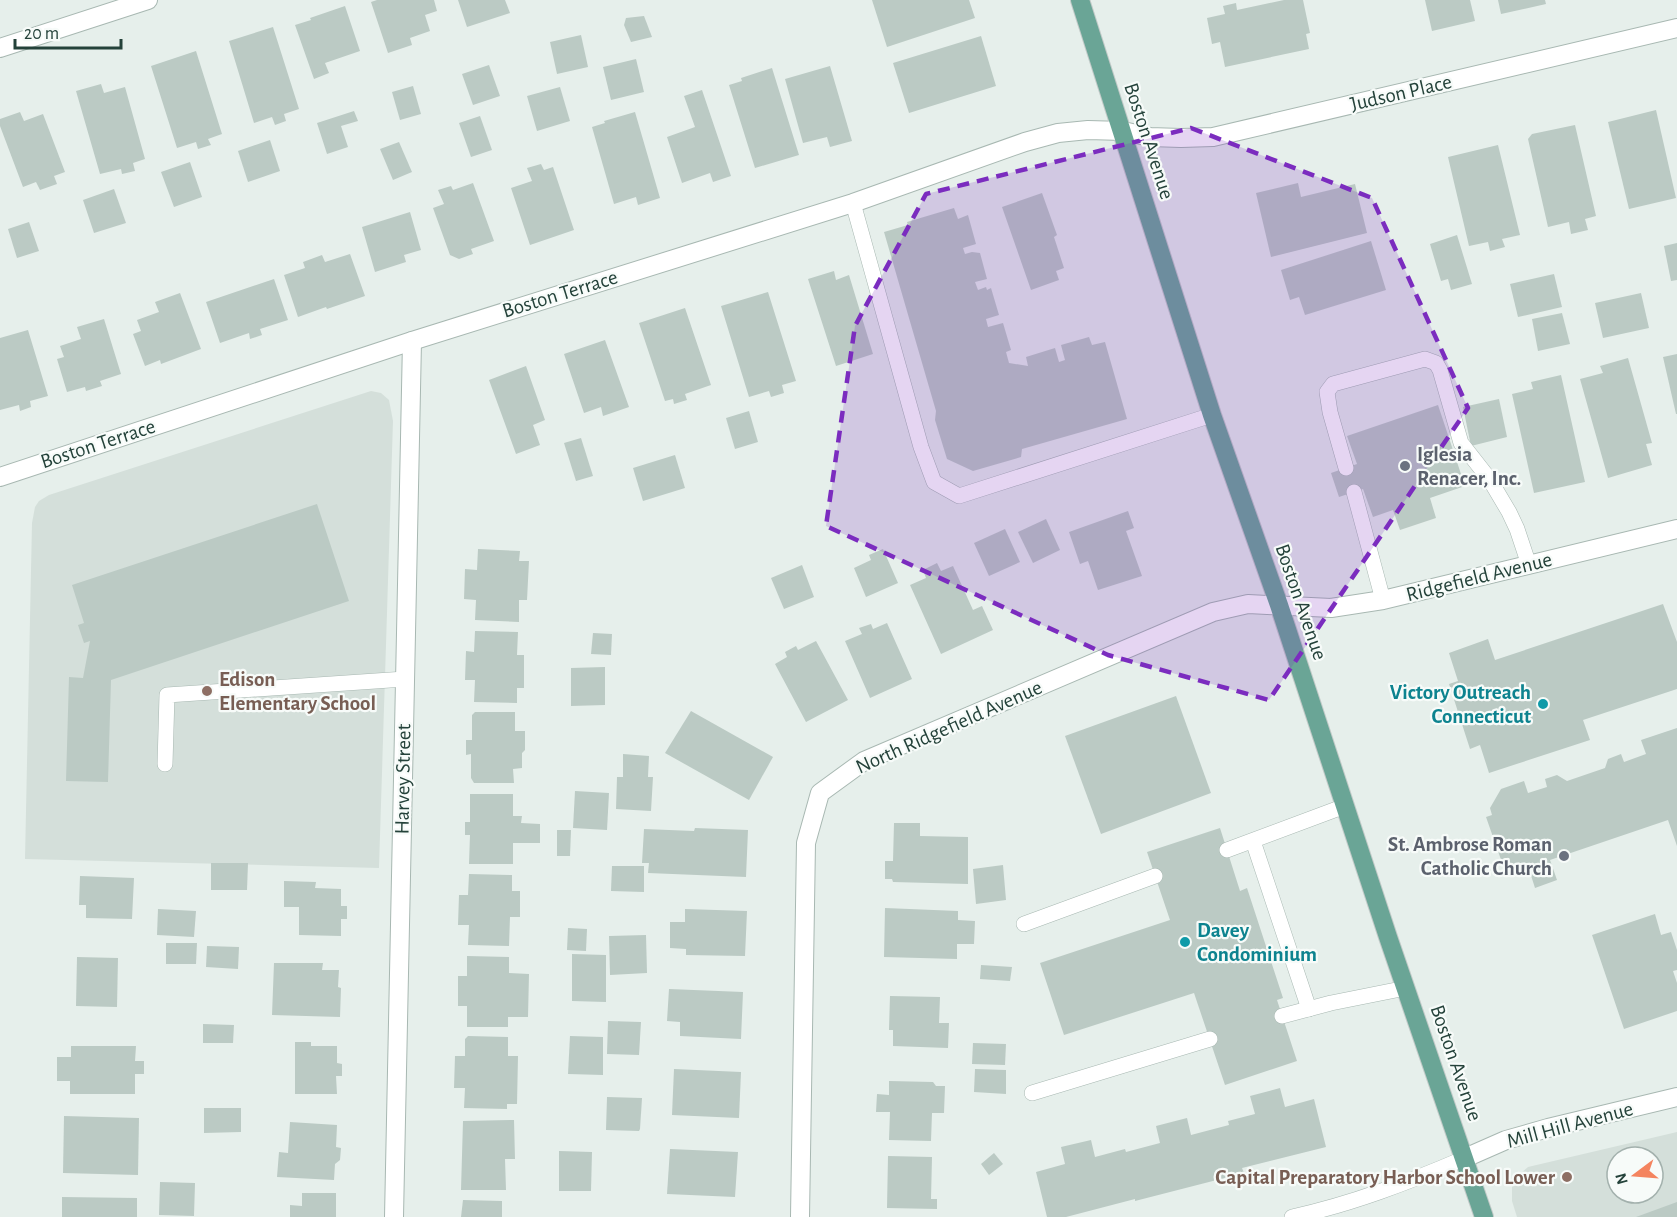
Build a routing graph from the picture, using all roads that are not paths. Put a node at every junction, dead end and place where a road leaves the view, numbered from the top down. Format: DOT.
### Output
graph roads {
  1 [pos="148,0"];
  2 [pos="1080,0"];
  3 [pos="1677,28"];
  4 [pos="0,48"];
  5 [pos="1123,131"];
  6 [pos="853,203"];
  7 [pos="412,341"];
  8 [pos="1212,415"];
  9 [pos="1346,468"];
  10 [pos="0,477"];
  11 [pos="1354,492"];
  12 [pos="1677,529"];
  13 [pos="1529,565"];
  14 [pos="1383,600"];
  15 [pos="1280,605"];
  16 [pos="405,679"];
  17 [pos="165,764"];
  18 [pos="1345,806"];
  19 [pos="1253,841"];
  20 [pos="1227,850"];
  21 [pos="1155,876"];
  22 [pos="1024,924"];
  23 [pos="1406,988"];
  24 [pos="1309,1009"];
  25 [pos="1282,1016"];
  26 [pos="1210,1039"];
  27 [pos="1032,1093"];
  28 [pos="1677,1097"];
  29 [pos="1465,1158"];
  30 [pos="394,1217"];
  31 [pos="800,1217"];
  32 [pos="1292,1217"];
  33 [pos="1484,1217"];
  1 -- 4 [label="street"];
  2 -- 5 [label="main road, Boston Avenue"];
  3 -- 5 [label="street, Judson Place"];
  5 -- 6 [label="street, Boston Terrace"];
  5 -- 8 [label="main road, Boston Avenue"];
  6 -- 7 [label="street, Boston Terrace"];
  6 -- 8 [label="lane"];
  7 -- 10 [label="street, Boston Terrace"];
  7 -- 16 [label="street, Harvey Street"];
  8 -- 15 [label="main road, Boston Avenue"];
  9 -- 13 [label="lane"];
  11 -- 14 [label="lane"];
  12 -- 13 [label="street, Ridgefield Avenue"];
  13 -- 14 [label="street, Ridgefield Avenue"];
  14 -- 15 [label="street, Ridgefield Avenue"];
  15 -- 18 [label="main road, Boston Avenue"];
  15 -- 31 [label="street, North Ridgefield Avenue"];
  16 -- 17 [label="lane"];
  16 -- 30 [label="street, Harvey Street"];
  18 -- 19 [label="lane"];
  18 -- 23 [label="main road, Boston Avenue"];
  19 -- 20 [label="lane"];
  19 -- 24 [label="lane"];
  21 -- 22 [label="lane"];
  23 -- 24 [label="lane"];
  23 -- 29 [label="main road, Boston Avenue"];
  24 -- 25 [label="lane"];
  26 -- 27 [label="lane"];
  28 -- 29 [label="street, Mill Hill Avenue"];
  29 -- 32 [label="lane"];
  29 -- 33 [label="main road, Boston Avenue"];
}
